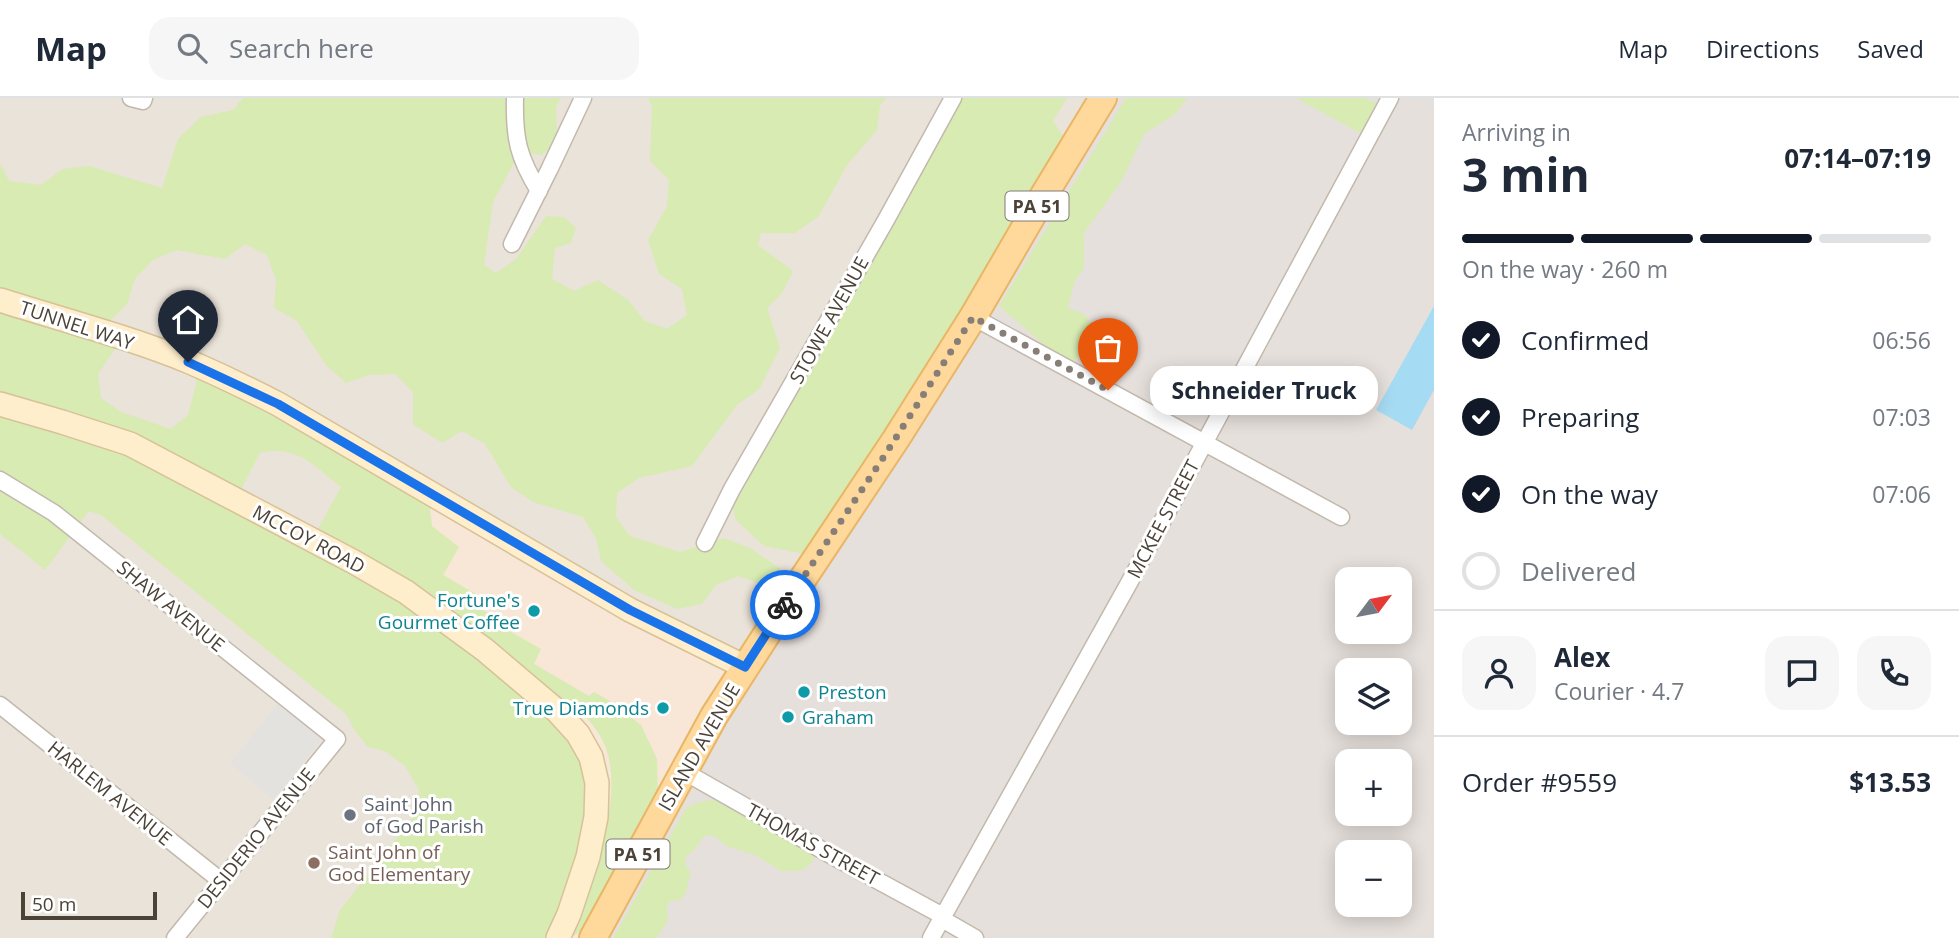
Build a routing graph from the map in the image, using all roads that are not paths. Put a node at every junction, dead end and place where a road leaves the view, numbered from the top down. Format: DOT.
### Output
graph roads {
  1 [pos="515,98"];
  2 [pos="583,98"];
  3 [pos="953,98"];
  4 [pos="1104,98"];
  5 [pos="1390,98"];
  6 [pos="539,191"];
  7 [pos="512,244"];
  8 [pos="0,300"];
  9 [pos="973,317"];
  10 [pos="0,404"];
  11 [pos="1204,442"];
  12 [pos="0,480"];
  13 [pos="1341,517"];
  14 [pos="705,543"];
  15 [pos="745,667"];
  16 [pos="0,705"];
  17 [pos="337,739"];
  18 [pos="684,771"];
  19 [pos="220,881"];
  20 [pos="942,918"];
  21 [pos="175,938"];
  22 [pos="558,938"];
  23 [pos="593,938"];
  24 [pos="931,938"];
  25 [pos="975,938"];
  1 -- 6 [label="street"];
  2 -- 6 [label="street"];
  3 -- 14 [label="street, STOWE AVENUE"];
  4 -- 9 [label="main road, ISLAND AVENUE / PA 51"];
  5 -- 11 [label="street, MCKEE STREET"];
  6 -- 7 [label="street"];
  8 -- 15 [label="street, TUNNEL WAY"];
  9 -- 11 [label="street"];
  9 -- 15 [label="main road, ISLAND AVENUE / PA 51"];
  10 -- 22 [label="street, MCCOY ROAD"];
  11 -- 13 [label="street"];
  11 -- 20 [label="street, MCKEE STREET"];
  12 -- 17 [label="street, SHAW AVENUE"];
  15 -- 18 [label="main road, ISLAND AVENUE / PA 51"];
  16 -- 19 [label="street, HARLEM AVENUE"];
  17 -- 19 [label="street, DESIDERIO AVENUE"];
  18 -- 20 [label="street, THOMAS STREET"];
  18 -- 23 [label="main road, ISLAND AVENUE / PA 51"];
  19 -- 21 [label="street, DESIDERIO AVENUE"];
  20 -- 24 [label="street, MCKEE STREET"];
  20 -- 25 [label="street, THOMAS STREET"];
}
